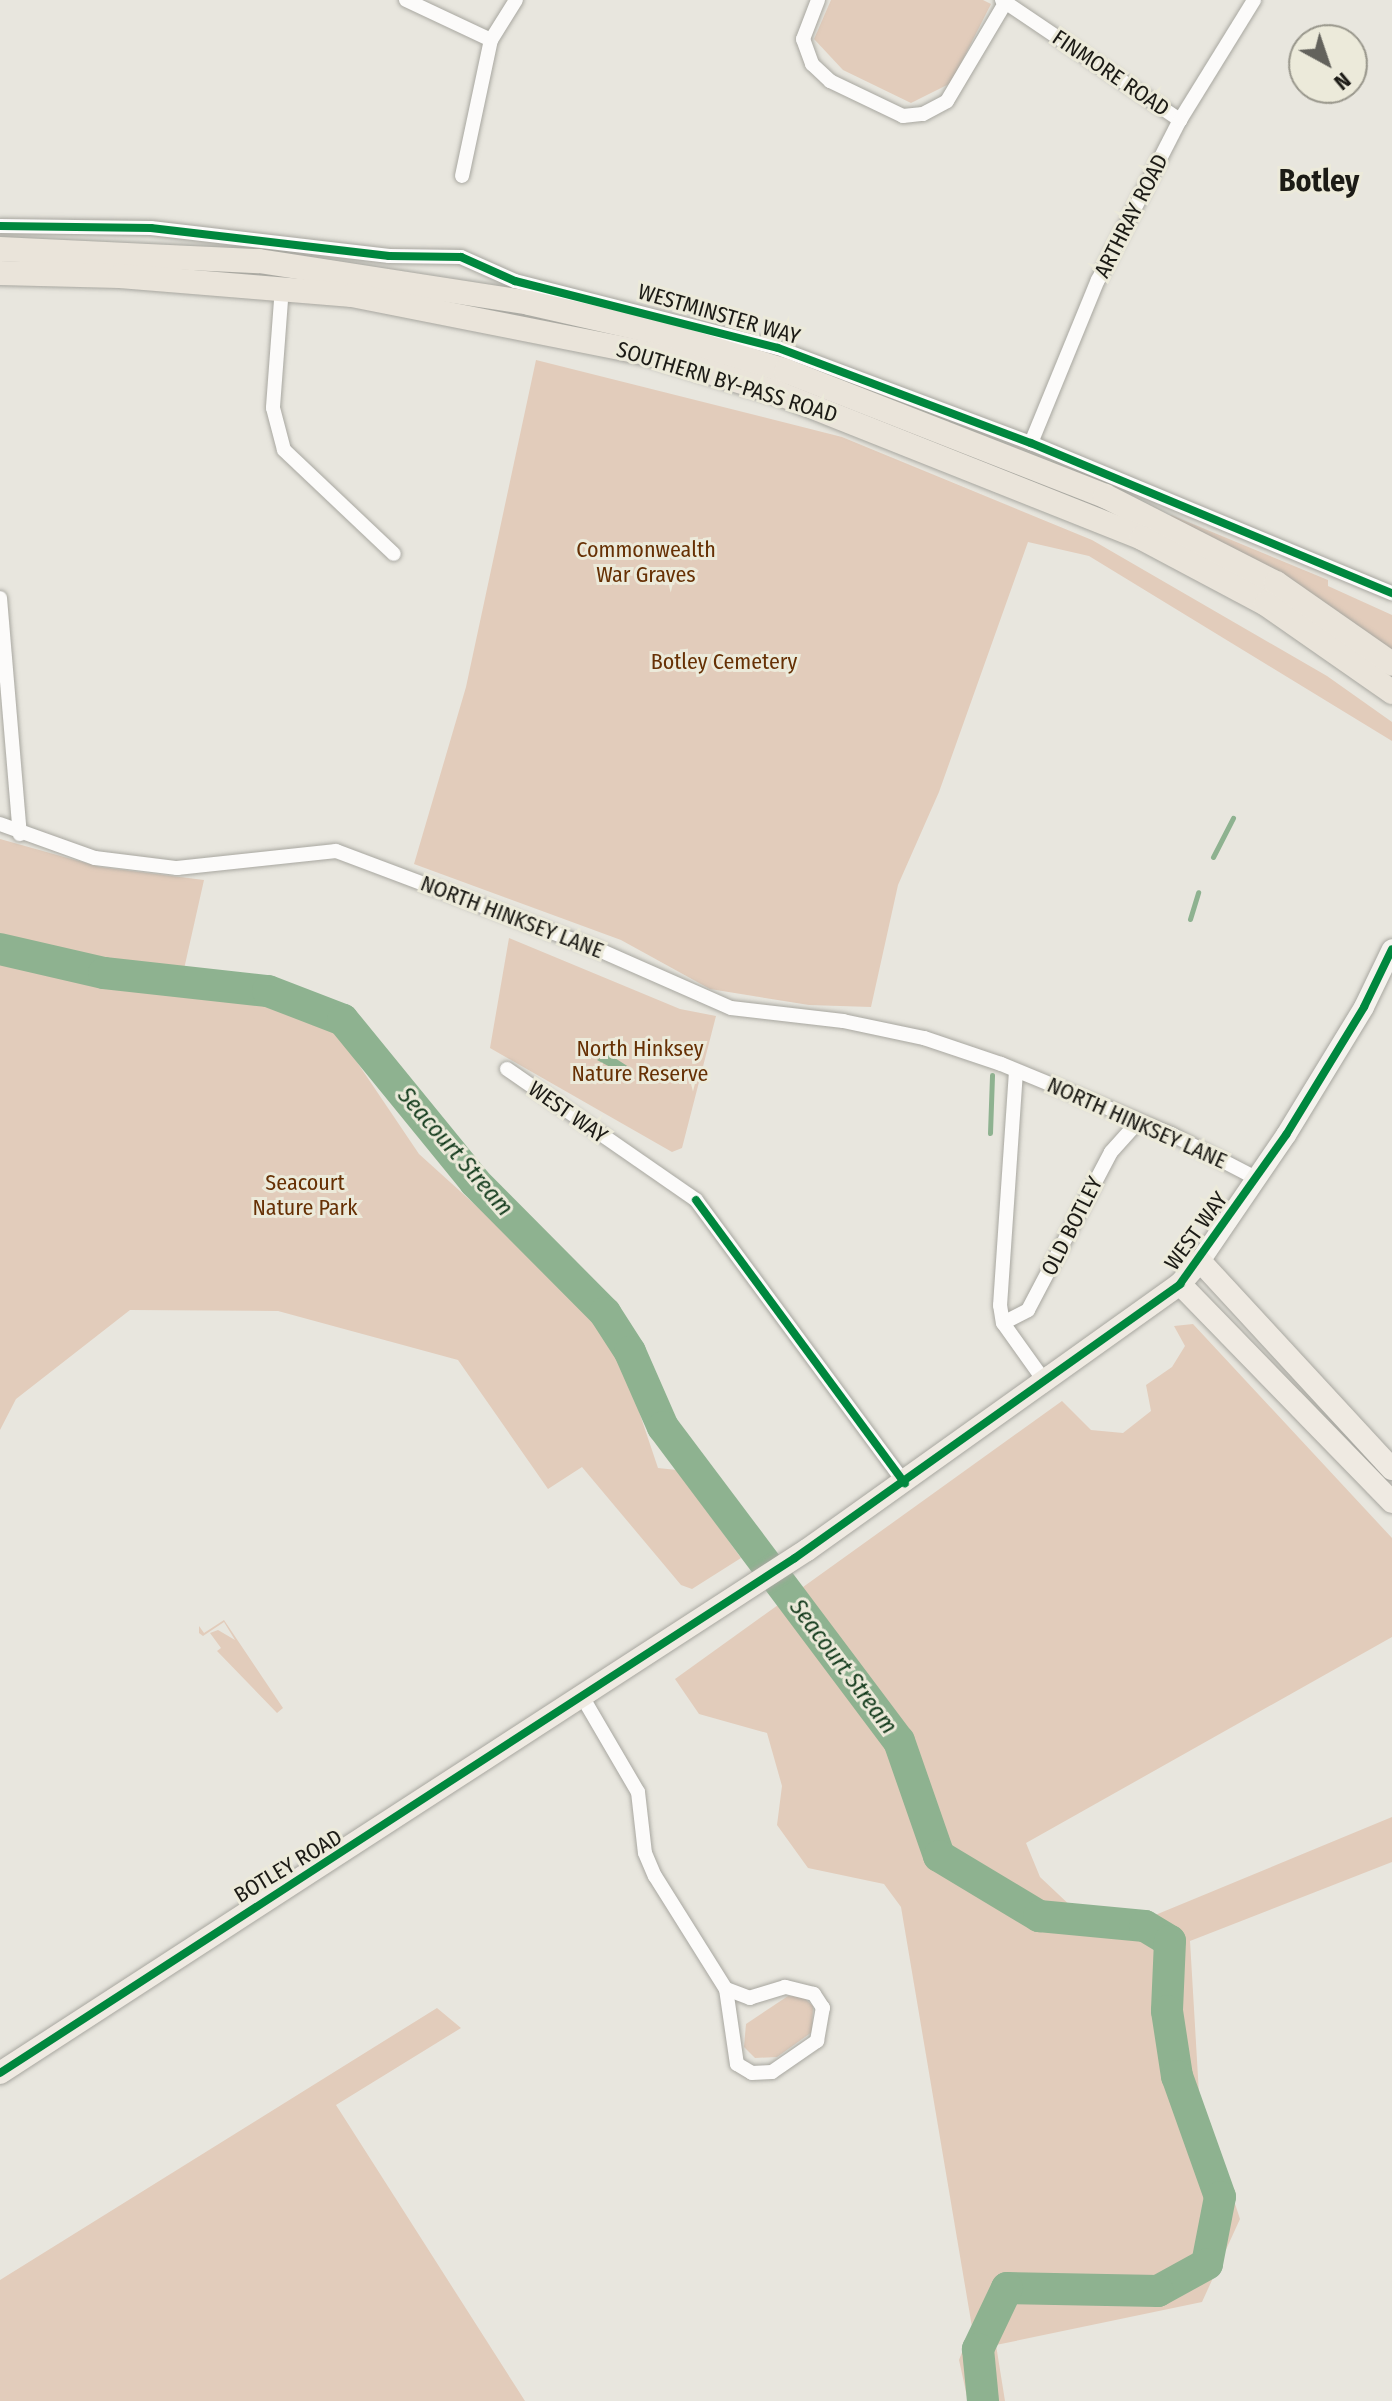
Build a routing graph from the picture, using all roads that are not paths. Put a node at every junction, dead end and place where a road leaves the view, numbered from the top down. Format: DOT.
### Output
graph roads {
  1 [pos="406,0"];
  2 [pos="516,0"];
  3 [pos="818,0"];
  4 [pos="1254,0"];
  5 [pos="1005,1"];
  6 [pos="491,40"];
  7 [pos="1180,120"];
  8 [pos="462,176"];
  9 [pos="0,226"];
  10 [pos="0,249"];
  11 [pos="0,273"];
  12 [pos="282,287"];
  13 [pos="1031,443"];
  14 [pos="394,554"];
  15 [pos="1392,593"];
  16 [pos="0,598"];
  17 [pos="1392,664"];
  18 [pos="1392,692"];
  19 [pos="0,824"];
  20 [pos="20,834"];
  21 [pos="1392,949"];
  22 [pos="507,1069"];
  23 [pos="1016,1071"];
  24 [pos="1137,1123"];
  25 [pos="1256,1178"];
  26 [pos="1200,1261"];
  27 [pos="1180,1284"];
  28 [pos="1003,1323"];
  29 [pos="1043,1379"];
  30 [pos="1392,1469"];
  31 [pos="905,1483"];
  32 [pos="1392,1502"];
  33 [pos="795,1558"];
  34 [pos="583,1698"];
  35 [pos="726,1989"];
  36 [pos="0,2073"];
  1 -- 6 [label="street"];
  2 -- 6 [label="street"];
  3 -- 5 [label="street"];
  4 -- 7 [label="street, ARTHRAY ROAD"];
  5 -- 7 [label="street, FINMORE ROAD"];
  6 -- 8 [label="street"];
  7 -- 13 [label="street, ARTHRAY ROAD"];
  9 -- 13 [label="street, WESTMINSTER WAY"];
  10 -- 17 [label="highway, SOUTHERN BY-PASS ROAD"];
  11 -- 12 [label="highway, SOUTHERN BY-PASS ROAD"];
  12 -- 14 [label="street"];
  12 -- 18 [label="highway, SOUTHERN BY-PASS ROAD"];
  13 -- 15 [label="street, WESTMINSTER WAY"];
  16 -- 20 [label="street"];
  19 -- 20 [label="street, NORTH HINKSEY LANE"];
  20 -- 23 [label="street, NORTH HINKSEY LANE"];
  21 -- 25 [label="main road, WEST WAY"];
  22 -- 31 [label="street, WEST WAY"];
  23 -- 24 [label="street, NORTH HINKSEY LANE"];
  23 -- 28 [label="street, NORTH HINKSEY LANE"];
  24 -- 25 [label="street, NORTH HINKSEY LANE"];
  24 -- 28 [label="street, OLD BOTLEY"];
  25 -- 26 [label="main road, WEST WAY"];
  26 -- 27 [label="main road, WEST WAY"];
  26 -- 30 [label="main road"];
  27 -- 29 [label="main road, WEST WAY"];
  27 -- 32 [label="main road"];
  28 -- 29 [label="street"];
  29 -- 31 [label="main road, WEST WAY"];
  31 -- 33 [label="main road, WEST WAY"];
  33 -- 34 [label="main road, BOTLEY ROAD"];
  34 -- 35 [label="street"];
  34 -- 36 [label="main road, BOTLEY ROAD"];
  35 -- 35 [label="street"];
}
